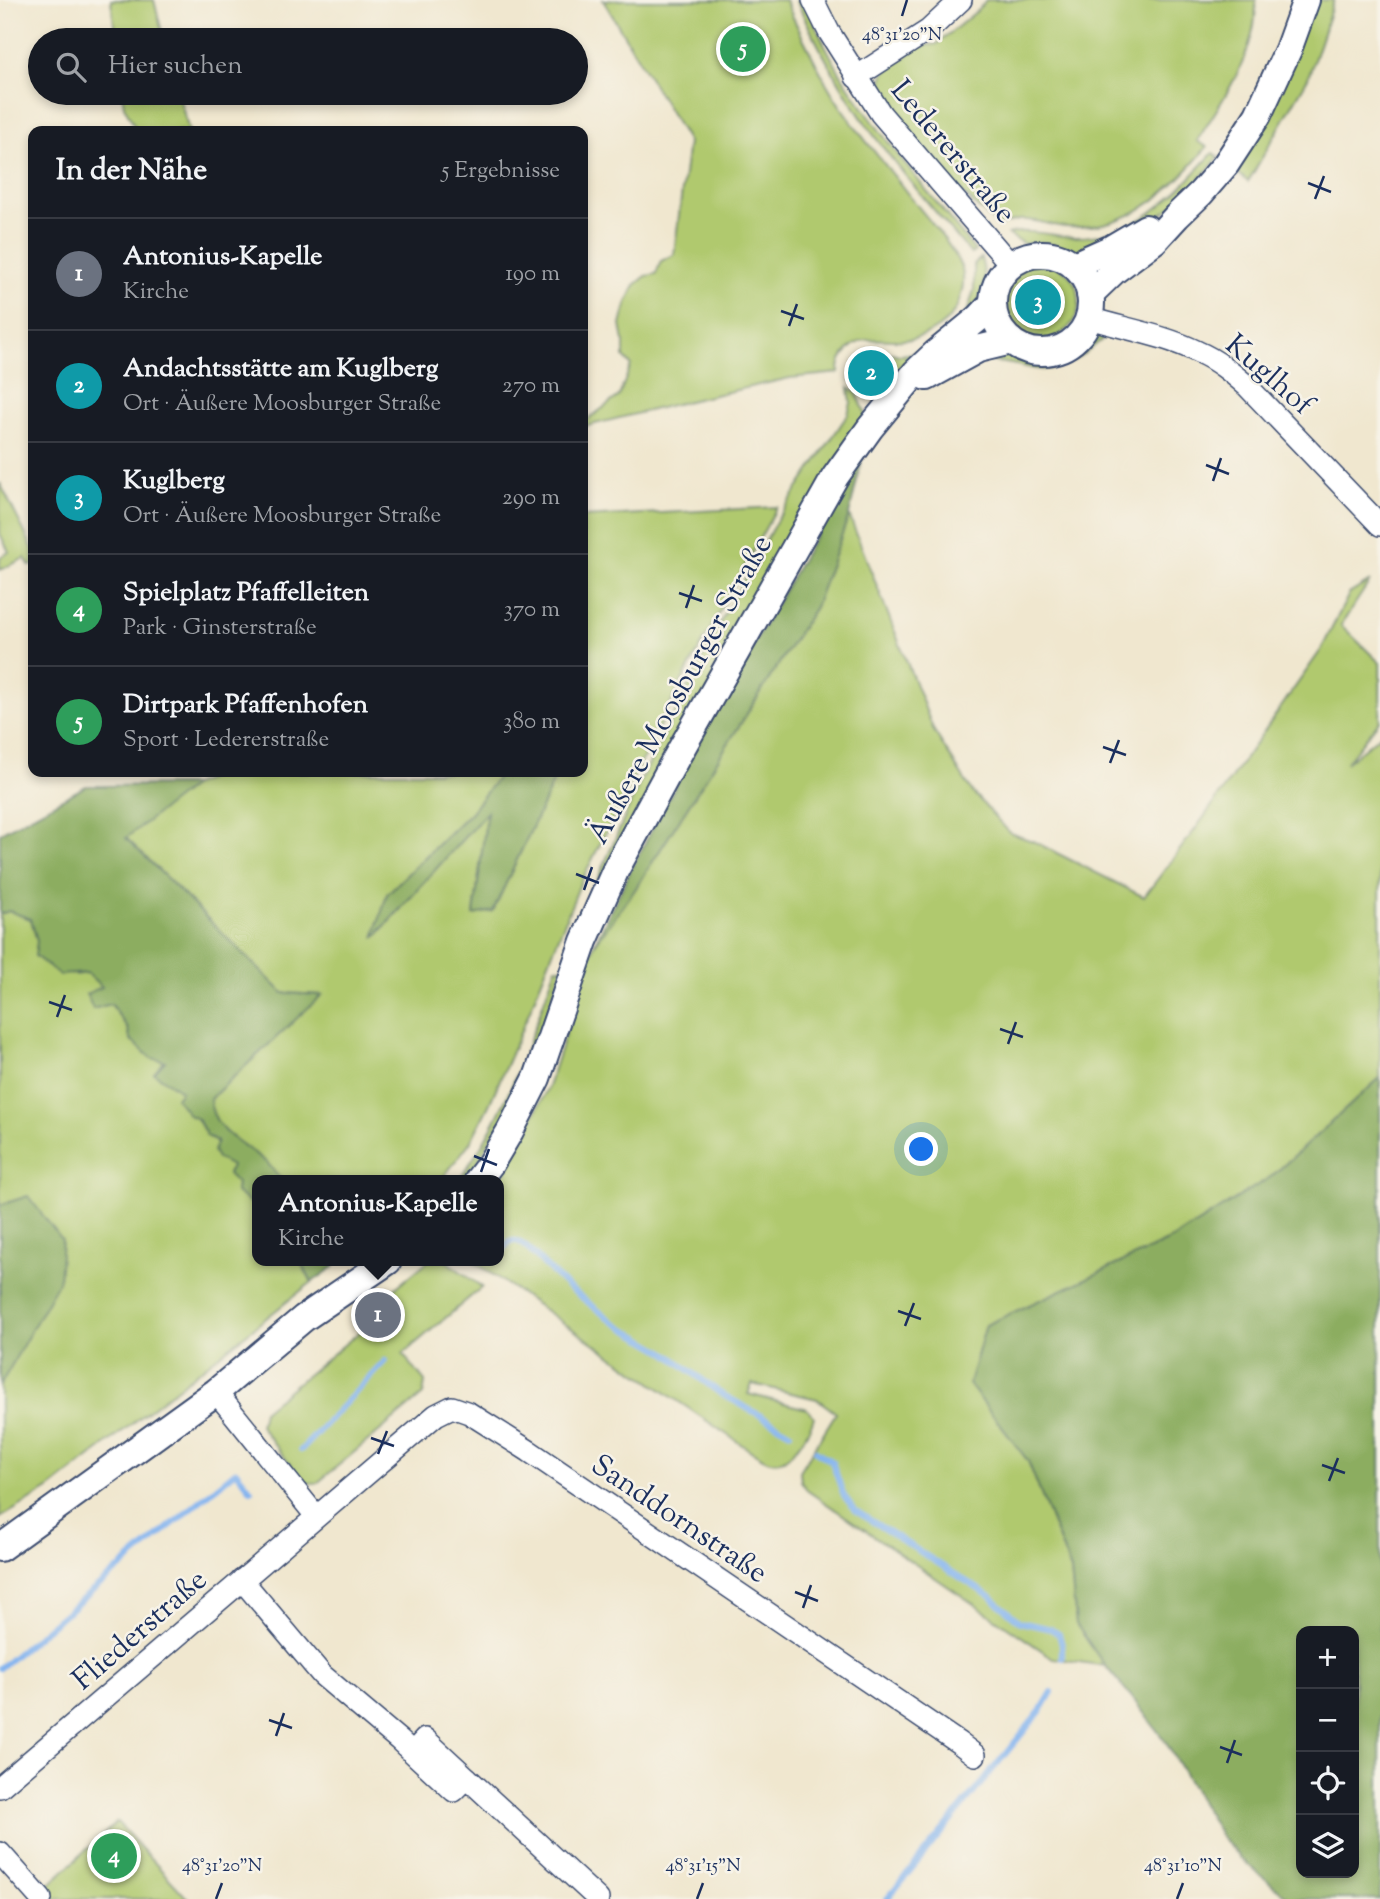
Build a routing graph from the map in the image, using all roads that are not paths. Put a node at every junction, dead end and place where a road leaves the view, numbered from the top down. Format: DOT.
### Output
graph roads {
  1 [pos="813,0"];
  2 [pos="961,0"];
  3 [pos="1306,0"];
  4 [pos="856,77"];
  5 [pos="1177,216"];
  6 [pos="1011,265"];
  7 [pos="1074,265"];
  8 [pos="993,303"];
  9 [pos="1090,306"];
  10 [pos="1011,341"];
  11 [pos="895,397"];
  12 [pos="1380,525"];
  13 [pos="482,1175"];
  14 [pos="381,1266"];
  15 [pos="390,1266"];
  16 [pos="216,1392"];
  17 [pos="452,1407"];
  18 [pos="316,1516"];
  19 [pos="0,1548"];
  20 [pos="242,1580"];
  21 [pos="975,1755"];
  22 [pos="0,1787"];
  23 [pos="0,1853"];
  24 [pos="41,1899"];
  25 [pos="598,1899"];
  1 -- 4 [label="street, Ledererstraße"];
  2 -- 4 [label="street"];
  3 -- 5 [label="street"];
  4 -- 6 [label="street, Ledererstraße"];
  5 -- 7 [label="street"];
  5 -- 9 [label="street"];
  6 -- 7 [label="street"];
  6 -- 8 [label="street, Äußere Moosburger Straße"];
  7 -- 9 [label="street"];
  8 -- 10 [label="street"];
  8 -- 11 [label="street, Äußere Moosburger Straße"];
  9 -- 10 [label="street"];
  9 -- 12 [label="street, Kuglhof"];
  10 -- 11 [label="street, Äußere Moosburger Straße"];
  11 -- 13 [label="street, Äußere Moosburger Straße"];
  14 -- 16 [label="street"];
  15 -- 16 [label="street"];
  16 -- 18 [label="street"];
  16 -- 19 [label="street"];
  17 -- 18 [label="street, Fliederstraße"];
  17 -- 21 [label="street, Sanddornstraße"];
  18 -- 20 [label="street, Fliederstraße"];
  20 -- 22 [label="street, Fliederstraße"];
  20 -- 25 [label="street"];
  23 -- 24 [label="street"];
}
